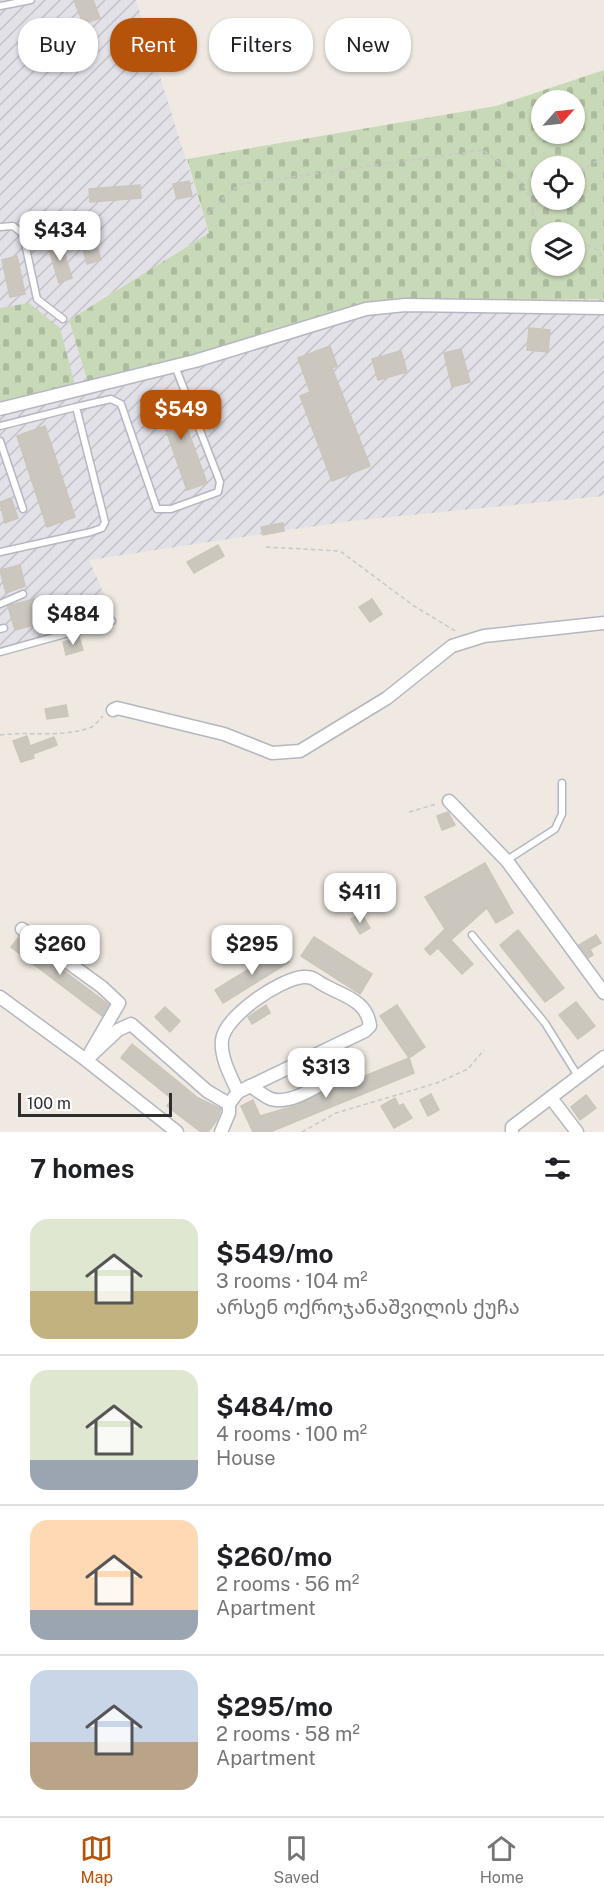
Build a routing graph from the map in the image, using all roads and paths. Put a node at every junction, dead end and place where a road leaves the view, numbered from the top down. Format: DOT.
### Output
graph roads {
  1 [pos="31,0"];
  2 [pos="0,6"];
  3 [pos="604,157"];
  4 [pos="585,168"];
  5 [pos="536,210"];
  6 [pos="532,216"];
  7 [pos="200,219"];
  8 [pos="538,222"];
  9 [pos="0,227"];
  10 [pos="585,244"];
  11 [pos="604,259"];
  12 [pos="604,308"];
  13 [pos="63,319"];
  14 [pos="175,366"];
  15 [pos="76,407"];
  16 [pos="0,409"];
  17 [pos="0,426"];
  18 [pos="0,441"];
  19 [pos="23,509"];
  20 [pos="266,547"];
  21 [pos="0,552"];
  22 [pos="23,594"];
  23 [pos="0,604"];
  24 [pos="112,621"];
  25 [pos="604,623"];
  26 [pos="471,640"];
  27 [pos="0,652"];
  28 [pos="109,712"];
  29 [pos="0,735"];
  30 [pos="562,783"];
  31 [pos="449,801"];
  32 [pos="409,812"];
  33 [pos="507,861"];
  34 [pos="22,929"];
  35 [pos="472,935"];
  36 [pos="604,993"];
  37 [pos="0,998"];
  38 [pos="484,1050"];
  39 [pos="86,1060"];
  40 [pos="602,1063"];
  41 [pos="333,1077"];
  42 [pos="579,1077"];
  43 [pos="250,1086"];
  44 [pos="238,1092"];
  45 [pos="551,1098"];
  46 [pos="229,1104"];
  47 [pos="177,1132"];
  48 [pos="221,1132"];
  49 [pos="302,1132"];
  50 [pos="512,1132"];
  51 [pos="577,1132"];
  1 -- 2 [label="lane"];
  3 -- 4 [label="path"];
  5 -- 6 [label="path"];
  6 -- 7 [label="path"];
  6 -- 8 [label="path"];
  9 -- 13 [label="lane"];
  10 -- 11 [label="path"];
  12 -- 14 [label="street"];
  14 -- 15 [label="lane"];
  14 -- 16 [label="street"];
  15 -- 17 [label="lane"];
  15 -- 21 [label="lane"];
  18 -- 19 [label="lane"];
  20 -- 26 [label="path"];
  22 -- 23 [label="lane"];
  24 -- 27 [label="lane"];
  25 -- 26 [label="street"];
  26 -- 28 [label="street"];
  28 -- 29 [label="path"];
  30 -- 33 [label="lane"];
  31 -- 32 [label="path"];
  31 -- 33 [label="street"];
  33 -- 36 [label="street"];
  34 -- 39 [label="street"];
  35 -- 42 [label="lane"];
  37 -- 39 [label="street"];
  38 -- 49 [label="path"];
  39 -- 46 [label="street"];
  39 -- 47 [label="street"];
  40 -- 42 [label="street"];
  41 -- 43 [label="street"];
  42 -- 45 [label="street"];
  43 -- 44 [label="street"];
  43 -- 44 [label="street"];
  44 -- 46 [label="street"];
  45 -- 50 [label="street"];
  45 -- 51 [label="street"];
  46 -- 48 [label="street"];
}
